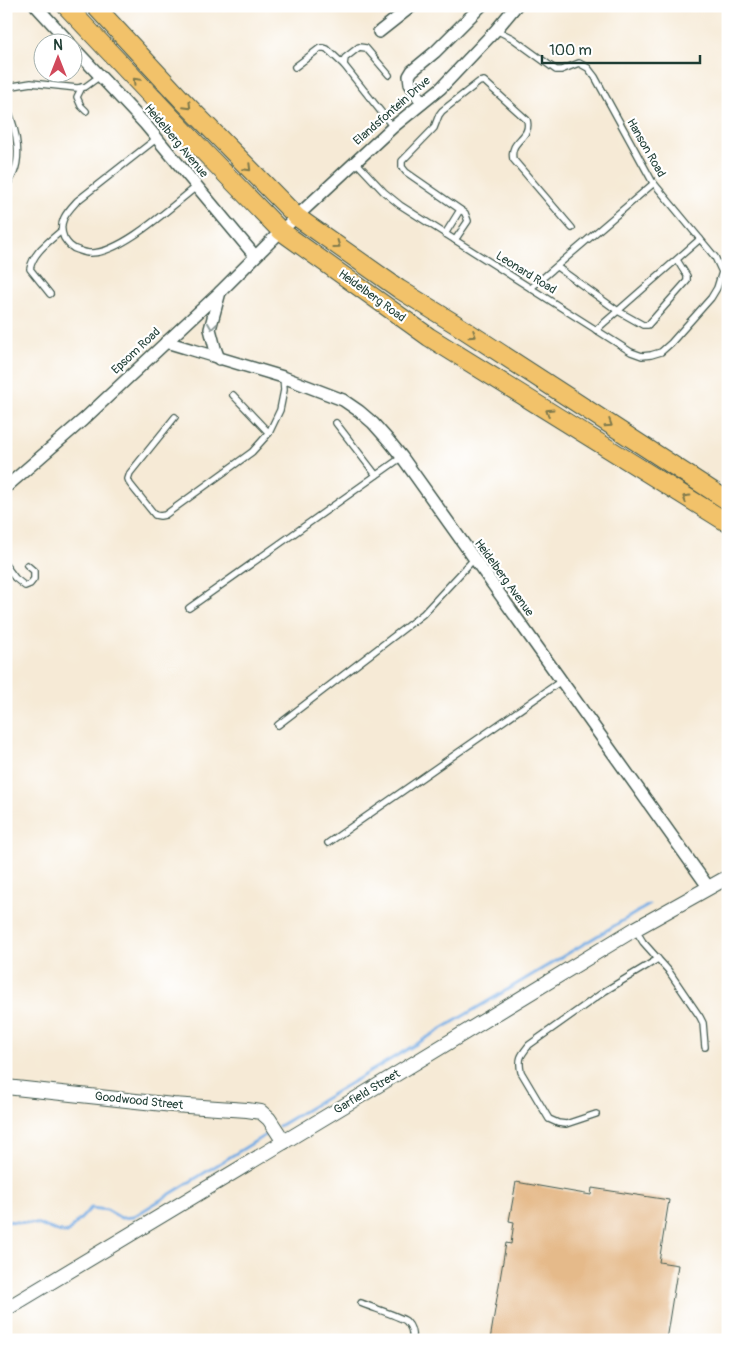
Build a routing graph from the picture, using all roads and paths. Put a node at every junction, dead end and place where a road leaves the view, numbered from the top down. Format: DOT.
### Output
graph roads {
  1 [pos="36,6"];
  2 [pos="66,6"];
  3 [pos="95,6"];
  4 [pos="412,6"];
  5 [pos="481,6"];
  6 [pos="516,6"];
  7 [pos="496,30"];
  8 [pos="60,32"];
  9 [pos="379,32"];
  10 [pos="82,57"];
  11 [pos="344,65"];
  12 [pos="295,67"];
  13 [pos="389,74"];
  14 [pos="100,76"];
  15 [pos="82,87"];
  16 [pos="6,90"];
  17 [pos="422,103"];
  18 [pos="6,105"];
  19 [pos="86,111"];
  20 [pos="393,127"];
  21 [pos="156,138"];
  22 [pos="355,161"];
  23 [pos="654,183"];
  24 [pos="6,185"];
  25 [pos="196,186"];
  26 [pos="460,210"];
  27 [pos="297,217"];
  28 [pos="572,228"];
  29 [pos="61,231"];
  30 [pos="281,231"];
  31 [pos="445,234"];
  32 [pos="700,239"];
  33 [pos="455,240"];
  34 [pos="255,256"];
  35 [pos="677,260"];
  36 [pos="557,267"];
  37 [pos="531,288"];
  38 [pos="220,292"];
  39 [pos="50,294"];
  40 [pos="618,311"];
  41 [pos="691,321"];
  42 [pos="596,330"];
  43 [pos="166,342"];
  44 [pos="219,359"];
  45 [pos="283,377"];
  46 [pos="233,395"];
  47 [pos="175,417"];
  48 [pos="336,423"];
  49 [pos="269,433"];
  50 [pos="402,457"];
  51 [pos="376,475"];
  52 [pos="6,487"];
  53 [pos="728,501"];
  54 [pos="728,523"];
  55 [pos="474,559"];
  56 [pos="27,565"];
  57 [pos="6,566"];
  58 [pos="189,608"];
  59 [pos="561,681"];
  60 [pos="278,725"];
  61 [pos="328,843"];
  62 [pos="728,877"];
  63 [pos="710,888"];
  64 [pos="635,929"];
  65 [pos="658,959"];
  66 [pos="705,1047"];
  67 [pos="6,1087"];
  68 [pos="596,1114"];
  69 [pos="284,1142"];
  70 [pos="361,1303"];
  71 [pos="6,1309"];
  72 [pos="412,1340"];
  1 -- 8 [label="street"];
  30 -- 2 [label="main road, Heidelberg Road, one-way"];
  3 -- 27 [label="main road, Heidelberg Road, one-way"];
  4 -- 9 [label="street"];
  5 -- 17 [label="street"];
  6 -- 7 [label="street, Elandsfontein Drive"];
  7 -- 17 [label="street, Elandsfontein Drive"];
  7 -- 23 [label="lane, Hanson Road"];
  10 -- 14 [label="street, Heidelberg Avenue"];
  11 -- 12 [label="lane"];
  11 -- 13 [label="lane"];
  11 -- 20 [label="lane"];
  14 -- 15 [label="lane"];
  14 -- 21 [label="street, Heidelberg Avenue"];
  15 -- 16 [label="lane"];
  15 -- 19 [label="lane"];
  17 -- 20 [label="street, Elandsfontein Drive"];
  18 -- 24 [label="lane"];
  20 -- 22 [label="street, Elandsfontein Drive"];
  21 -- 25 [label="street, Heidelberg Avenue"];
  21 -- 29 [label="lane"];
  22 -- 27 [label="street, Elandsfontein Drive"];
  22 -- 31 [label="lane, Leonard Road"];
  23 -- 32 [label="lane, Hanson Road"];
  23 -- 36 [label="lane"];
  25 -- 29 [label="lane"];
  25 -- 34 [label="street, Heidelberg Avenue"];
  26 -- 28 [label="lane"];
  26 -- 31 [label="lane"];
  26 -- 33 [label="lane"];
  27 -- 30 [label="street, Elandsfontein Drive"];
  27 -- 53 [label="main road, Heidelberg Road, one-way"];
  29 -- 39 [label="lane"];
  30 -- 34 [label="street, Epsom Road"];
  54 -- 30 [label="main road, Heidelberg Road, one-way"];
  31 -- 33 [label="lane, Leonard Road"];
  32 -- 35 [label="lane"];
  32 -- 41 [label="lane, Hanson Road"];
  33 -- 37 [label="lane, Leonard Road"];
  34 -- 38 [label="street, Epsom Road"];
  35 -- 40 [label="lane"];
  35 -- 40 [label="lane"];
  36 -- 37 [label="lane"];
  36 -- 40 [label="lane"];
  37 -- 42 [label="lane, Leonard Road"];
  38 -- 43 [label="street, Epsom Road"];
  38 -- 44 [label="street, one-way"];
  40 -- 42 [label="lane"];
  41 -- 42 [label="lane, Leonard Road"];
  43 -- 44 [label="street, Heidelberg Avenue"];
  43 -- 52 [label="street, Epsom Road"];
  44 -- 45 [label="street, Heidelberg Avenue"];
  45 -- 49 [label="lane"];
  45 -- 50 [label="street, Heidelberg Avenue"];
  46 -- 49 [label="lane"];
  47 -- 49 [label="lane"];
  48 -- 51 [label="lane"];
  50 -- 51 [label="lane"];
  50 -- 55 [label="street, Heidelberg Avenue"];
  51 -- 58 [label="lane"];
  55 -- 59 [label="street, Heidelberg Avenue"];
  55 -- 60 [label="lane"];
  56 -- 57 [label="lane"];
  59 -- 61 [label="lane"];
  59 -- 63 [label="street, Heidelberg Avenue"];
  62 -- 63 [label="street, Garfield Street"];
  63 -- 64 [label="street, Garfield Street"];
  64 -- 65 [label="lane"];
  64 -- 69 [label="street, Garfield Street"];
  65 -- 66 [label="lane"];
  65 -- 68 [label="lane"];
  67 -- 69 [label="street, Goodwood Street"];
  69 -- 71 [label="street, Garfield Street"];
  70 -- 72 [label="lane"];
}
